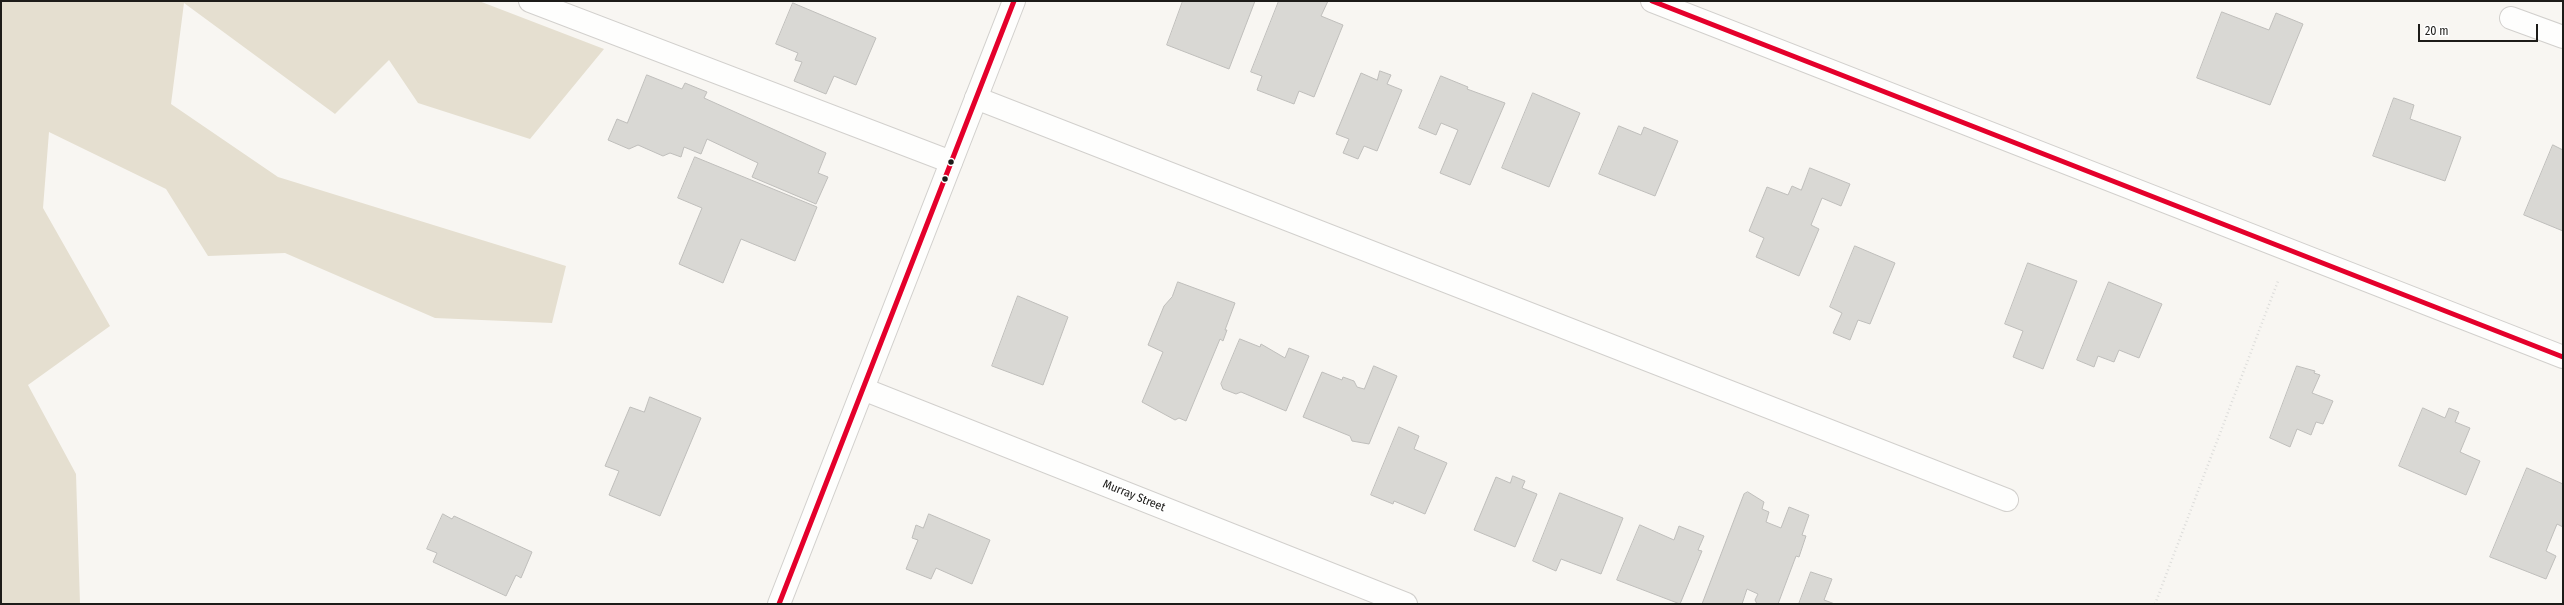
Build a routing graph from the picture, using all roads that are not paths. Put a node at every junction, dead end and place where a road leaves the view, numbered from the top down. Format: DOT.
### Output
graph roads {
  1 [pos="530,1"];
  2 [pos="1014,1"];
  3 [pos="1652,1"];
  4 [pos="2511,18"];
  5 [pos="2563,37"];
  6 [pos="976,98"];
  7 [pos="951,162"];
  8 [pos="2563,357"];
  9 [pos="863,389"];
  10 [pos="2007,500"];
  11 [pos="779,604"];
  12 [pos="1406,604"];
  1 -- 7 [label="street"];
  2 -- 6 [label="street"];
  3 -- 8 [label="street"];
  4 -- 5 [label="street"];
  6 -- 7 [label="street"];
  6 -- 10 [label="street"];
  7 -- 9 [label="street"];
  9 -- 11 [label="street"];
  9 -- 12 [label="street, Murray Street"];
}
